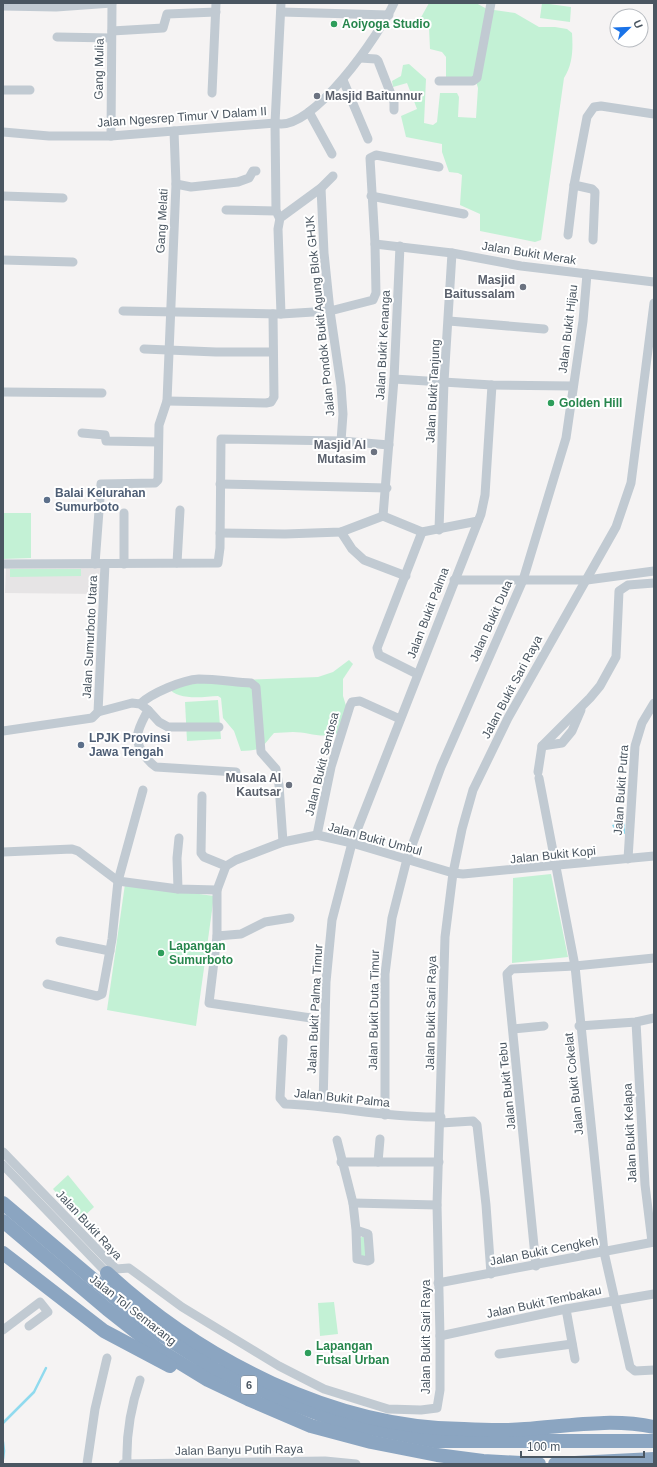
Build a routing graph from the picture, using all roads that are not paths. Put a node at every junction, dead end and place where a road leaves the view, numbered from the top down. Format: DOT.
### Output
graph roads {
  1 [pos="112,3"];
  2 [pos="394,3"];
  3 [pos="491,3"];
  4 [pos="3,6"];
  5 [pos="216,7"];
  6 [pos="281,8"];
  7 [pos="389,15"];
  8 [pos="112,35"];
  9 [pos="57,37"];
  10 [pos="360,58"];
  11 [pos="343,80"];
  12 [pos="439,81"];
  13 [pos="3,90"];
  14 [pos="30,90"];
  15 [pos="212,93"];
  16 [pos="394,110"];
  17 [pos="309,112"];
  18 [pos="654,114"];
  19 [pos="275,123"];
  20 [pos="174,131"];
  21 [pos="3,132"];
  22 [pos="111,136"];
  23 [pos="368,139"];
  24 [pos="332,154"];
  25 [pos="439,167"];
  26 [pos="256,171"];
  27 [pos="333,176"];
  28 [pos="176,184"];
  29 [pos="574,185"];
  30 [pos="320,188"];
  31 [pos="3,196"];
  32 [pos="371,196"];
  33 [pos="63,198"];
  34 [pos="226,210"];
  35 [pos="464,214"];
  36 [pos="278,215"];
  37 [pos="568,235"];
  38 [pos="593,240"];
  39 [pos="375,244"];
  40 [pos="400,246"];
  41 [pos="452,253"];
  42 [pos="3,260"];
  43 [pos="72,262"];
  44 [pos="587,274"];
  45 [pos="654,282"];
  46 [pos="654,303"];
  47 [pos="123,311"];
  48 [pos="330,311"];
  49 [pos="170,312"];
  50 [pos="277,314"];
  51 [pos="449,321"];
  52 [pos="544,329"];
  53 [pos="144,349"];
  54 [pos="169,349"];
  55 [pos="273,352"];
  56 [pos="394,379"];
  57 [pos="444,382"];
  58 [pos="492,385"];
  59 [pos="573,386"];
  60 [pos="3,392"];
  61 [pos="102,393"];
  62 [pos="167,401"];
  63 [pos="82,432"];
  64 [pos="341,441"];
  65 [pos="158,442"];
  66 [pos="389,445"];
  67 [pos="220,484"];
  68 [pos="387,488"];
  69 [pos="180,510"];
  70 [pos="124,513"];
  71 [pos="383,516"];
  72 [pos="478,521"];
  73 [pos="439,530"];
  74 [pos="341,532"];
  75 [pos="422,532"];
  76 [pos="220,533"];
  77 [pos="178,563"];
  78 [pos="3,564"];
  79 [pos="95,564"];
  80 [pos="105,564"];
  81 [pos="124,564"];
  82 [pos="654,571"];
  83 [pos="406,576"];
  84 [pos="454,580"];
  85 [pos="523,580"];
  86 [pos="588,580"];
  87 [pos="654,584"];
  88 [pos="417,674"];
  89 [pos="654,703"];
  90 [pos="140,704"];
  91 [pos="148,710"];
  92 [pos="98,712"];
  93 [pos="400,719"];
  94 [pos="219,727"];
  95 [pos="3,731"];
  96 [pos="236,772"];
  97 [pos="143,790"];
  98 [pos="202,796"];
  99 [pos="317,836"];
  100 [pos="179,838"];
  101 [pos="283,842"];
  102 [pos="352,843"];
  103 [pos="3,852"];
  104 [pos="654,856"];
  105 [pos="407,859"];
  106 [pos="628,860"];
  107 [pos="226,866"];
  108 [pos="555,866"];
  109 [pos="453,873"];
  110 [pos="118,881"];
  111 [pos="178,889"];
  112 [pos="217,890"];
  113 [pos="290,918"];
  114 [pos="217,936"];
  115 [pos="60,940"];
  116 [pos="110,951"];
  117 [pos="654,958"];
  118 [pos="575,966"];
  119 [pos="47,984"];
  120 [pos="311,1018"];
  121 [pos="654,1018"];
  122 [pos="636,1022"];
  123 [pos="544,1026"];
  124 [pos="580,1026"];
  125 [pos="513,1029"];
  126 [pos="283,1039"];
  127 [pos="323,1106"];
  128 [pos="385,1115"];
  129 [pos="441,1120"];
  130 [pos="380,1139"];
  131 [pos="337,1140"];
  132 [pos="3,1152"];
  133 [pos="341,1162"];
  134 [pos="378,1162"];
  135 [pos="439,1162"];
  136 [pos="3,1165"];
  137 [pos="650,1185"];
  138 [pos="3,1203"];
  139 [pos="353,1204"];
  140 [pos="437,1205"];
  141 [pos="3,1221"];
  142 [pos="356,1230"];
  143 [pos="653,1242"];
  144 [pos="604,1252"];
  145 [pos="3,1253"];
  146 [pos="536,1266"];
  147 [pos="112,1271"];
  148 [pos="491,1274"];
  149 [pos="438,1284"];
  150 [pos="654,1294"];
  151 [pos="614,1300"];
  152 [pos="566,1309"];
  153 [pos="29,1326"];
  154 [pos="3,1330"];
  155 [pos="440,1336"];
  156 [pos="572,1344"];
  157 [pos="499,1354"];
  158 [pos="107,1358"];
  159 [pos="575,1359"];
  160 [pos="654,1370"];
  161 [pos="140,1380"];
  162 [pos="208,1380"];
  163 [pos="654,1427"];
  164 [pos="654,1441"];
  165 [pos="654,1459"];
  166 [pos="87,1464"];
  167 [pos="123,1464"];
  168 [pos="127,1464"];
  169 [pos="356,1464"];
  170 [pos="539,1464"];
  171 [pos="554,1464"];
  1 -- 4 [label="street"];
  1 -- 8 [label="street, Gang Mulia"];
  2 -- 7 [label="street"];
  3 -- 12 [label="street"];
  5 -- 8 [label="street"];
  5 -- 15 [label="street"];
  6 -- 7 [label="street"];
  6 -- 19 [label="street"];
  7 -- 10 [label="street"];
  8 -- 9 [label="street"];
  8 -- 22 [label="street, Gang Mulia"];
  10 -- 11 [label="street"];
  10 -- 16 [label="street"];
  11 -- 17 [label="street"];
  11 -- 23 [label="street"];
  13 -- 14 [label="street"];
  17 -- 19 [label="street"];
  17 -- 24 [label="street"];
  18 -- 29 [label="street"];
  19 -- 20 [label="street, Jalan Ngesrep Timur V Dalam II"];
  19 -- 36 [label="street, Jalan Ngesrep Timur V Dalam II"];
  20 -- 22 [label="street, Jalan Ngesrep Timur V Dalam II"];
  20 -- 28 [label="street, Gang Melati"];
  21 -- 22 [label="street, Jalan Ngesrep Timur V Dalam II"];
  25 -- 32 [label="street"];
  26 -- 28 [label="street"];
  27 -- 30 [label="street"];
  28 -- 49 [label="street, Gang Melati"];
  29 -- 37 [label="street"];
  29 -- 38 [label="street"];
  30 -- 36 [label="street"];
  30 -- 48 [label="street, Jalan Pondok Bukit Agung Blok GHJK"];
  31 -- 33 [label="street"];
  32 -- 35 [label="street"];
  32 -- 39 [label="street"];
  34 -- 36 [label="street"];
  36 -- 50 [label="street, Jalan Ngesrep Timur V Dalam II"];
  39 -- 40 [label="street, Jalan Bukit Merak"];
  39 -- 48 [label="street"];
  40 -- 41 [label="street, Jalan Bukit Merak"];
  40 -- 56 [label="street, Jalan Bukit Kenanga"];
  41 -- 44 [label="street, Jalan Bukit Merak"];
  41 -- 51 [label="street, Jalan Bukit Tanjung"];
  42 -- 43 [label="street"];
  44 -- 45 [label="street, Jalan Bukit Merak"];
  44 -- 59 [label="street, Jalan Bukit Hijau"];
  46 -- 86 [label="street, Jalan Bukit Sari Raya"];
  47 -- 49 [label="street"];
  48 -- 50 [label="street"];
  48 -- 64 [label="street, Jalan Pondok Bukit Agung Blok GHJK"];
  49 -- 50 [label="street"];
  49 -- 54 [label="street, Gang Melati"];
  50 -- 55 [label="street, Jalan Ngesrep Timur V Dalam II"];
  51 -- 52 [label="street"];
  51 -- 57 [label="street, Jalan Bukit Tanjung"];
  53 -- 54 [label="street"];
  54 -- 55 [label="street"];
  54 -- 62 [label="street, Gang Melati"];
  55 -- 62 [label="street, Jalan Ngesrep Timur V Dalam II"];
  56 -- 57 [label="street"];
  56 -- 66 [label="street, Jalan Bukit Kenanga"];
  57 -- 58 [label="street"];
  57 -- 73 [label="street, Jalan Bukit Tanjung"];
  58 -- 59 [label="street"];
  58 -- 72 [label="street, Jalan Bukit Palma"];
  59 -- 85 [label="street, Jalan Bukit Duta"];
  60 -- 61 [label="street"];
  62 -- 65 [label="street"];
  63 -- 65 [label="street"];
  64 -- 66 [label="street"];
  64 -- 67 [label="street"];
  65 -- 79 [label="street"];
  66 -- 68 [label="street, Jalan Bukit Kenanga"];
  67 -- 68 [label="street"];
  67 -- 76 [label="street"];
  68 -- 71 [label="street, Jalan Bukit Kenanga"];
  69 -- 77 [label="street"];
  70 -- 81 [label="street"];
  71 -- 74 [label="street"];
  71 -- 75 [label="street"];
  72 -- 73 [label="street"];
  72 -- 84 [label="street, Jalan Bukit Palma"];
  73 -- 75 [label="street"];
  74 -- 76 [label="street"];
  74 -- 83 [label="street"];
  75 -- 83 [label="street"];
  76 -- 77 [label="street"];
  77 -- 81 [label="street"];
  78 -- 79 [label="street"];
  79 -- 80 [label="street"];
  80 -- 81 [label="street"];
  80 -- 92 [label="street, Jalan Sumurboto Utara"];
  82 -- 86 [label="street"];
  83 -- 88 [label="street"];
  84 -- 85 [label="street"];
  84 -- 88 [label="street, Jalan Bukit Palma"];
  85 -- 86 [label="street"];
  85 -- 105 [label="street, Jalan Bukit Duta"];
  86 -- 109 [label="street, Jalan Bukit Sari Raya"];
  87 -- 108 [label="street, Jalan Bukit Cokelat"];
  88 -- 93 [label="street, Jalan Bukit Palma"];
  89 -- 106 [label="street, Jalan Bukit Putra"];
  90 -- 91 [label="street"];
  90 -- 92 [label="street, Jalan Sumurboto Utara"];
  90 -- 101 [label="street"];
  91 -- 94 [label="street"];
  91 -- 96 [label="street"];
  92 -- 95 [label="street, Jalan Sumurboto Utara"];
  93 -- 99 [label="street, Jalan Bukit Sentosa"];
  93 -- 102 [label="street, Jalan Bukit Palma"];
  97 -- 110 [label="street"];
  98 -- 107 [label="street"];
  99 -- 101 [label="street, Jalan Bukit Umbul"];
  99 -- 102 [label="street, Jalan Bukit Umbul"];
  100 -- 111 [label="street"];
  101 -- 107 [label="street, Jalan Bukit Umbul"];
  102 -- 105 [label="street, Jalan Bukit Umbul"];
  102 -- 127 [label="street, Jalan Bukit Palma Timur"];
  103 -- 110 [label="street"];
  104 -- 106 [label="street, Jalan Bukit Kopi"];
  105 -- 109 [label="street, Jalan Bukit Umbul"];
  105 -- 128 [label="street, Jalan Bukit Duta Timur"];
  106 -- 108 [label="street, Jalan Bukit Kopi"];
  107 -- 112 [label="street"];
  108 -- 109 [label="street, Jalan Bukit Kopi"];
  108 -- 118 [label="street, Jalan Bukit Cokelat"];
  109 -- 129 [label="street, Jalan Bukit Sari Raya"];
  110 -- 111 [label="street"];
  110 -- 116 [label="street"];
  111 -- 112 [label="street"];
  112 -- 114 [label="street"];
  113 -- 114 [label="street"];
  114 -- 120 [label="street"];
  115 -- 116 [label="street"];
  116 -- 119 [label="street"];
  117 -- 118 [label="street"];
  118 -- 124 [label="street, Jalan Bukit Cokelat"];
  118 -- 125 [label="street, Jalan Bukit Tebu"];
  121 -- 122 [label="street"];
  122 -- 124 [label="street"];
  122 -- 137 [label="street, Jalan Bukit Kelapa"];
  123 -- 125 [label="street"];
  124 -- 144 [label="street, Jalan Bukit Cokelat"];
  125 -- 146 [label="street, Jalan Bukit Tebu"];
  126 -- 127 [label="street, Jalan Bukit Palma"];
  127 -- 128 [label="street, Jalan Bukit Palma"];
  128 -- 129 [label="street, Jalan Bukit Palma"];
  129 -- 135 [label="street, Jalan Bukit Sari Raya"];
  129 -- 148 [label="street, Jalan Bukit Palma"];
  130 -- 134 [label="street"];
  131 -- 133 [label="street"];
  132 -- 147 [label="street, Jalan Bukit Raya"];
  133 -- 134 [label="street"];
  133 -- 139 [label="street"];
  134 -- 135 [label="street"];
  135 -- 140 [label="street, Jalan Bukit Sari Raya"];
  136 -- 147 [label="street, Jalan Bukit Raya"];
  137 -- 143 [label="street, Jalan Bukit Kelapa"];
  138 -- 164 [label="highway, Jalan Tol Semarang / 6"];
  139 -- 140 [label="street"];
  139 -- 142 [label="street"];
  140 -- 149 [label="street, Jalan Bukit Sari Raya"];
  141 -- 162 [label="highway, Jalan Tol Semarang / 6"];
  143 -- 144 [label="street, Jalan Bukit Cengkeh"];
  144 -- 146 [label="street, Jalan Bukit Cengkeh"];
  144 -- 151 [label="street, Jalan Bukit Cokelat"];
  145 -- 162 [label="highway"];
  146 -- 148 [label="street, Jalan Bukit Cengkeh"];
  147 -- 155 [label="street, Jalan Bukit Sari Raya"];
  147 -- 163 [label="highway"];
  148 -- 149 [label="street, Jalan Bukit Cengkeh"];
  149 -- 155 [label="street, Jalan Bukit Sari Raya"];
  150 -- 151 [label="street, Jalan Bukit Tembakau"];
  151 -- 152 [label="street, Jalan Bukit Tembakau"];
  151 -- 160 [label="street, Jalan Bukit Cokelat"];
  152 -- 155 [label="street, Jalan Bukit Tembakau"];
  152 -- 156 [label="street"];
  153 -- 154 [label="street"];
  156 -- 157 [label="street"];
  156 -- 159 [label="street"];
  158 -- 166 [label="street"];
  161 -- 168 [label="street"];
  162 -- 170 [label="highway, Jalan Tol Semarang / 6"];
  165 -- 171 [label="highway"];
  167 -- 168 [label="street, Jalan Banyu Putih Raya"];
  168 -- 169 [label="street, Jalan Banyu Putih Raya"];
}
